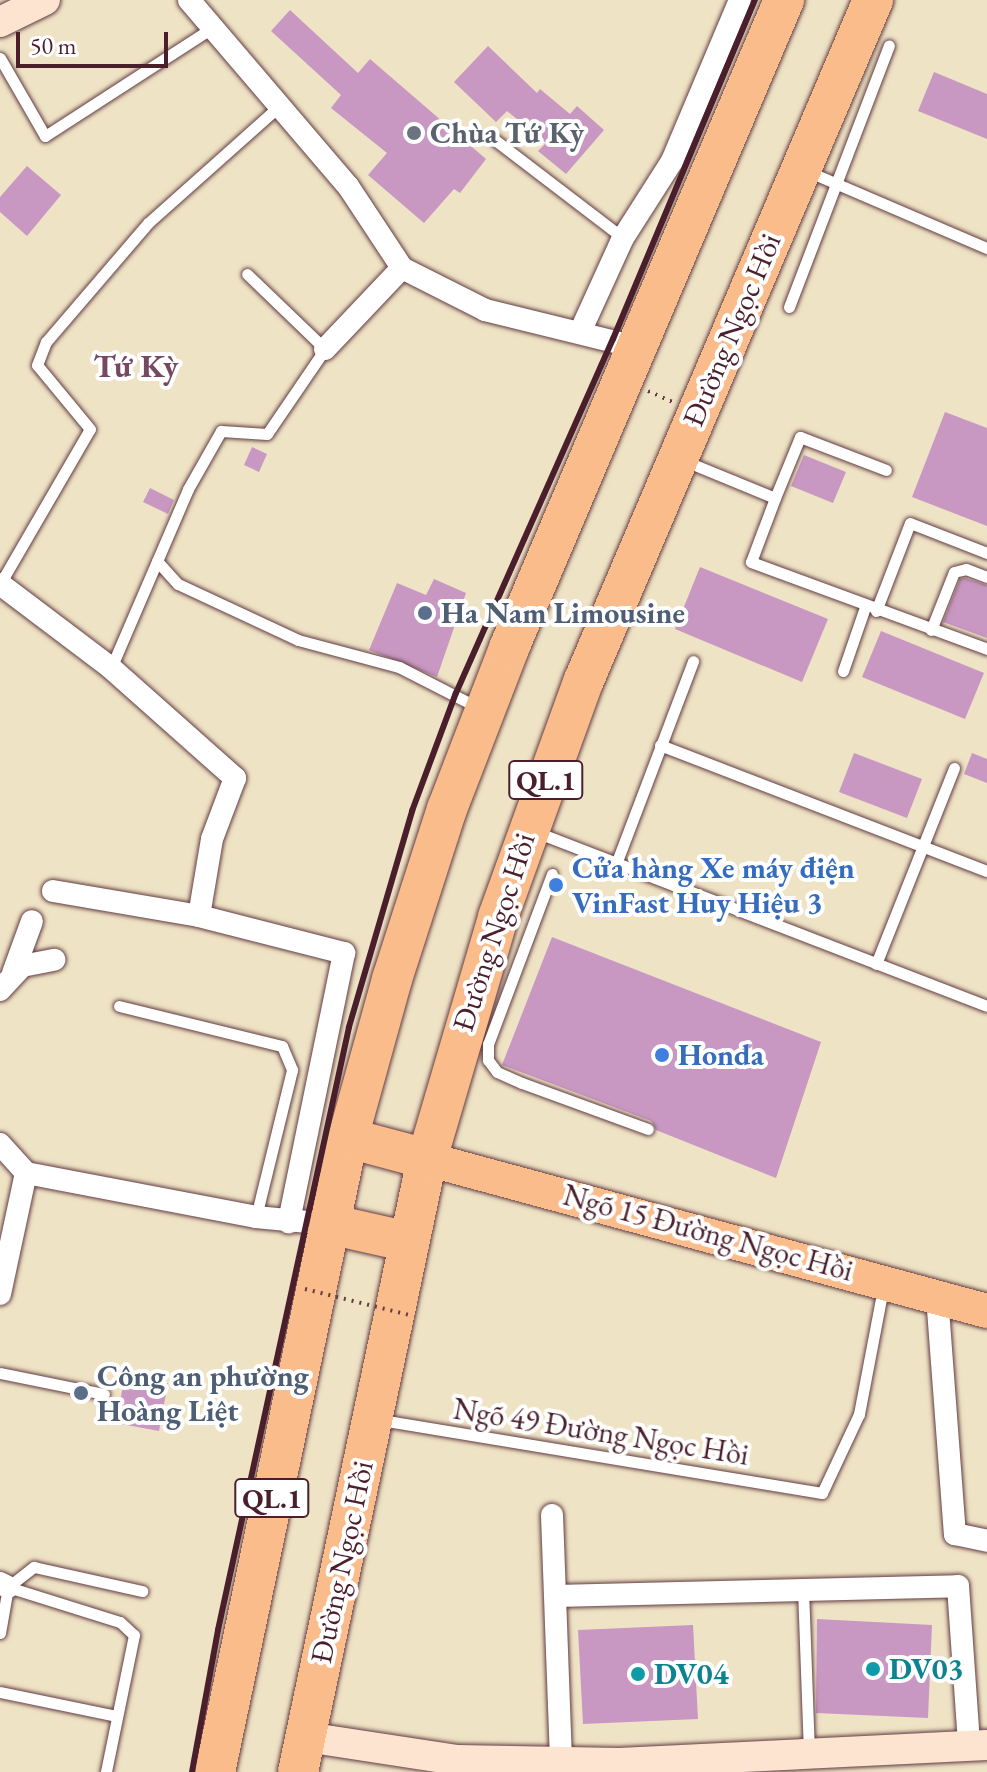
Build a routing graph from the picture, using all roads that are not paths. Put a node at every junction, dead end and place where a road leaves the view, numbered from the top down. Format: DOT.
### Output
graph roads {
  1 [pos="45,0"];
  2 [pos="189,0"];
  3 [pos="740,0"];
  4 [pos="784,0"];
  5 [pos="873,0"];
  6 [pos="0,22"];
  7 [pos="212,28"];
  8 [pos="889,45"];
  9 [pos="0,58"];
  10 [pos="277,108"];
  11 [pos="491,137"];
  12 [pos="817,176"];
  13 [pos="623,238"];
  14 [pos="987,248"];
  15 [pos="402,268"];
  16 [pos="247,274"];
  17 [pos="789,307"];
  18 [pos="581,330"];
  19 [pos="325,349"];
  20 [pos="629,363"];
  21 [pos="677,458"];
  22 [pos="886,470"];
  23 [pos="775,498"];
  24 [pos="987,553"];
  25 [pos="157,561"];
  26 [pos="987,577"];
  27 [pos="0,584"];
  28 [pos="870,609"];
  29 [pos="931,630"];
  30 [pos="987,649"];
  31 [pos="693,661"];
  32 [pos="111,668"];
  33 [pos="843,671"];
  34 [pos="484,712"];
  35 [pos="660,745"];
  36 [pos="954,768"];
  37 [pos="528,829"];
  38 [pos="922,847"];
  39 [pos="616,864"];
  40 [pos="987,871"];
  41 [pos="552,874"];
  42 [pos="53,891"];
  43 [pos="199,916"];
  44 [pos="32,921"];
  45 [pos="514,924"];
  46 [pos="54,960"];
  47 [pos="876,964"];
  48 [pos="8,978"];
  49 [pos="119,1006"];
  50 [pos="987,1006"];
  51 [pos="648,1129"];
  52 [pos="348,1138"];
  53 [pos="0,1144"];
  54 [pos="427,1159"];
  55 [pos="26,1173"];
  56 [pos="256,1217"];
  57 [pos="289,1222"];
  58 [pos="329,1224"];
  59 [pos="409,1242"];
  60 [pos="884,1281"];
  61 [pos="0,1294"];
  62 [pos="937,1296"];
  63 [pos="987,1311"];
  64 [pos="0,1373"];
  65 [pos="104,1394"];
  66 [pos="372,1419"];
  67 [pos="552,1515"];
  68 [pos="987,1541"];
  69 [pos="4,1585"];
  70 [pos="803,1589"];
  71 [pos="142,1591"];
  72 [pos="556,1596"];
  73 [pos="0,1633"];
  74 [pos="0,1692"];
  75 [pos="117,1716"];
  76 [pos="978,1743"];
  77 [pos="302,1755"];
  78 [pos="809,1755"];
  79 [pos="561,1762"];
  80 [pos="862,1762"];
  81 [pos="106,1772"];
  82 [pos="215,1772"];
  1 -- 6 [label="street"];
  2 -- 7 [label="street"];
  3 -- 13 [label="street"];
  4 -- 20 [label="highway, QL.1"];
  5 -- 12 [label="highway, Đường Ngọc Hồi / QL.1"];
  7 -- 9 [label="lane"];
  7 -- 10 [label="street"];
  8 -- 12 [label="lane"];
  10 -- 15 [label="street"];
  10 -- 27 [label="lane"];
  11 -- 13 [label="lane"];
  12 -- 14 [label="lane"];
  12 -- 17 [label="lane"];
  12 -- 21 [label="highway, Đường Ngọc Hồi / QL.1"];
  13 -- 18 [label="street"];
  15 -- 18 [label="street"];
  15 -- 19 [label="street"];
  16 -- 19 [label="lane"];
  18 -- 20 [label="street"];
  19 -- 25 [label="lane"];
  20 -- 34 [label="highway, QL.1"];
  21 -- 23 [label="lane"];
  21 -- 37 [label="highway, Đường Ngọc Hồi / QL.1"];
  22 -- 23 [label="lane"];
  23 -- 28 [label="lane"];
  24 -- 28 [label="lane"];
  25 -- 32 [label="lane"];
  25 -- 34 [label="lane"];
  26 -- 29 [label="lane"];
  27 -- 32 [label="street"];
  28 -- 29 [label="lane"];
  28 -- 33 [label="lane"];
  29 -- 30 [label="lane"];
  31 -- 35 [label="lane"];
  32 -- 43 [label="street"];
  34 -- 52 [label="highway, QL.1"];
  35 -- 38 [label="lane"];
  35 -- 39 [label="lane"];
  36 -- 38 [label="lane"];
  37 -- 39 [label="lane"];
  37 -- 45 [label="highway, Đường Ngọc Hồi / QL.1"];
  38 -- 40 [label="lane"];
  38 -- 47 [label="lane"];
  39 -- 47 [label="lane"];
  41 -- 45 [label="lane"];
  42 -- 43 [label="street"];
  43 -- 57 [label="street"];
  44 -- 48 [label="street"];
  45 -- 51 [label="lane"];
  45 -- 54 [label="highway, Đường Ngọc Hồi / QL.1"];
  46 -- 48 [label="street"];
  47 -- 50 [label="lane"];
  49 -- 56 [label="lane"];
  52 -- 54 [label="highway"];
  52 -- 58 [label="highway, QL.1"];
  53 -- 55 [label="street"];
  54 -- 59 [label="highway, Đường Ngọc Hồi / QL.1"];
  54 -- 60 [label="main road, Ngõ 15 Đường Ngọc Hồi"];
  55 -- 56 [label="street"];
  55 -- 61 [label="street"];
  56 -- 57 [label="street"];
  57 -- 58 [label="street"];
  58 -- 59 [label="highway"];
  58 -- 82 [label="highway, QL.1"];
  59 -- 66 [label="highway, Đường Ngọc Hồi / QL.1"];
  60 -- 62 [label="main road, Ngõ 15 Đường Ngọc Hồi"];
  60 -- 66 [label="lane, Ngõ 49 Đường Ngọc Hồi"];
  62 -- 63 [label="main road, Ngõ 15 Đường Ngọc Hồi"];
  62 -- 68 [label="street"];
  64 -- 65 [label="lane"];
  66 -- 77 [label="highway, Đường Ngọc Hồi / QL.1"];
  67 -- 72 [label="street"];
  69 -- 71 [label="lane"];
  69 -- 73 [label="lane"];
  69 -- 75 [label="lane"];
  70 -- 72 [label="street"];
  70 -- 76 [label="street"];
  70 -- 78 [label="lane"];
  72 -- 79 [label="street"];
  74 -- 75 [label="lane"];
  75 -- 81 [label="lane"];
  76 -- 80 [label="street"];
  77 -- 79 [label="street"];
  78 -- 79 [label="street"];
  78 -- 80 [label="street"];
}
